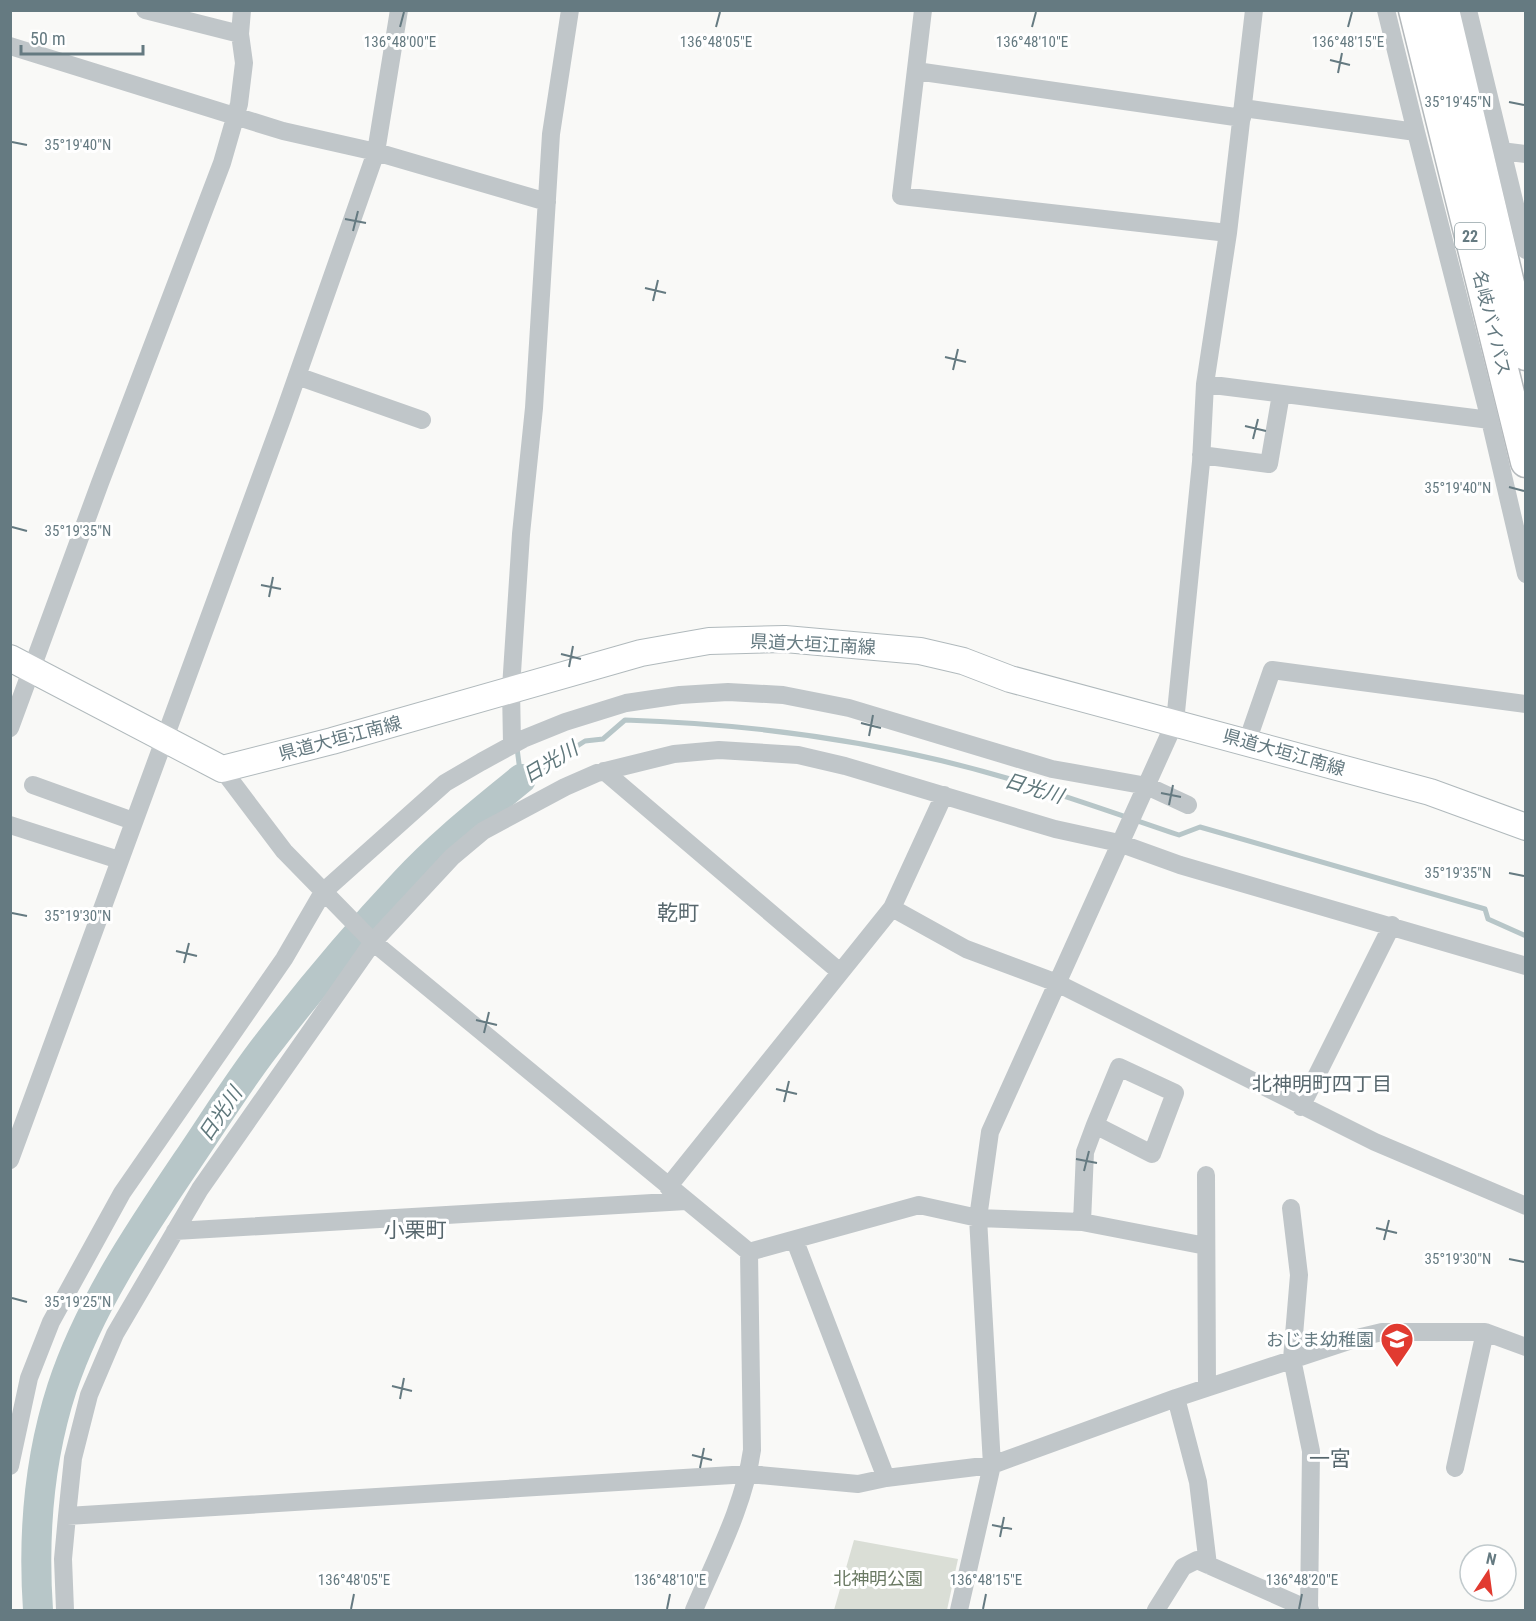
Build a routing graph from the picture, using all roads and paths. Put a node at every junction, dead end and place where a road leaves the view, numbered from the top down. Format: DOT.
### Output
graph roads {
  1 [pos="145,10"];
  2 [pos="242,10"];
  3 [pos="399,10"];
  4 [pos="570,10"];
  5 [pos="923,10"];
  6 [pos="1254,10"];
  7 [pos="1386,10"];
  8 [pos="1414,10"];
  9 [pos="1444,10"];
  10 [pos="1468,10"];
  11 [pos="240,34"];
  12 [pos="10,46"];
  13 [pos="916,71"];
  14 [pos="1243,113"];
  15 [pos="237,116"];
  16 [pos="1416,132"];
  17 [pos="1501,151"];
  18 [pos="376,152"];
  19 [pos="1526,154"];
  20 [pos="547,202"];
  21 [pos="1228,233"];
  22 [pos="1526,250"];
  23 [pos="1526,355"];
  24 [pos="297,376"];
  25 [pos="1205,384"];
  26 [pos="1281,394"];
  27 [pos="422,420"];
  28 [pos="1490,420"];
  29 [pos="1201,454"];
  30 [pos="1526,462"];
  31 [pos="1526,574"];
  32 [pos="21,663"];
  33 [pos="511,688"];
  34 [pos="1526,704"];
  35 [pos="1175,722"];
  36 [pos="10,728"];
  37 [pos="164,737"];
  38 [pos="1247,742"];
  39 [pos="512,744"];
  40 [pos="222,769"];
  41 [pos="604,771"];
  42 [pos="33,785"];
  43 [pos="1146,789"];
  44 [pos="944,795"];
  45 [pos="1188,805"];
  46 [pos="133,821"];
  47 [pos="10,825"];
  48 [pos="1526,828"];
  49 [pos="1120,841"];
  50 [pos="118,860"];
  51 [pos="326,894"];
  52 [pos="892,908"];
  53 [pos="1392,925"];
  54 [pos="371,940"];
  55 [pos="1526,966"];
  56 [pos="840,972"];
  57 [pos="1057,982"];
  58 [pos="1301,1107"];
  59 [pos="1095,1125"];
  60 [pos="10,1160"];
  61 [pos="1206,1175"];
  62 [pos="668,1186"];
  63 [pos="686,1201"];
  64 [pos="1526,1206"];
  65 [pos="1291,1208"];
  66 [pos="978,1218"];
  67 [pos="1082,1222"];
  68 [pos="175,1231"];
  69 [pos="795,1241"];
  70 [pos="1206,1246"];
  71 [pos="749,1252"];
  72 [pos="1485,1332"];
  73 [pos="1526,1347"];
  74 [pos="1292,1359"];
  75 [pos="1206,1387"];
  76 [pos="1176,1398"];
  77 [pos="992,1465"];
  78 [pos="10,1466"];
  79 [pos="1455,1468"];
  80 [pos="749,1474"];
  81 [pos="886,1478"];
  82 [pos="67,1516"];
  83 [pos="1208,1565"];
  84 [pos="1310,1610"];
  85 [pos="65,1611"];
  86 [pos="694,1611"];
  87 [pos="959,1611"];
  88 [pos="1156,1611"];
  1 -- 11 [label="street"];
  2 -- 11 [label="street"];
  3 -- 18 [label="street"];
  4 -- 20 [label="street"];
  5 -- 13 [label="street"];
  6 -- 14 [label="street"];
  7 -- 16 [label="street"];
  8 -- 30 [label="highway, 名岐バイパス / 22"];
  9 -- 23 [label="highway, 名岐バイパス / 22"];
  10 -- 17 [label="street"];
  11 -- 15 [label="street"];
  12 -- 15 [label="street"];
  13 -- 14 [label="street"];
  13 -- 21 [label="street"];
  14 -- 16 [label="street"];
  14 -- 21 [label="street"];
  15 -- 18 [label="street"];
  15 -- 32 [label="street"];
  16 -- 28 [label="street"];
  17 -- 19 [label="street"];
  17 -- 22 [label="street"];
  18 -- 20 [label="street"];
  18 -- 24 [label="street"];
  20 -- 33 [label="street"];
  21 -- 25 [label="street"];
  24 -- 27 [label="street"];
  24 -- 37 [label="street"];
  25 -- 26 [label="street"];
  25 -- 29 [label="street"];
  26 -- 28 [label="street"];
  26 -- 29 [label="street"];
  28 -- 31 [label="street"];
  29 -- 35 [label="street"];
  32 -- 36 [label="street"];
  32 -- 37 [label="main road"];
  33 -- 35 [label="main road, 県道大垣江南線"];
  33 -- 39 [label="street"];
  33 -- 40 [label="main road, 県道大垣江南線"];
  34 -- 38 [label="street"];
  35 -- 38 [label="main road, 県道大垣江南線"];
  35 -- 43 [label="street"];
  37 -- 40 [label="main road"];
  37 -- 46 [label="street"];
  38 -- 48 [label="main road, 県道大垣江南線"];
  39 -- 43 [label="street"];
  39 -- 51 [label="street"];
  40 -- 51 [label="street"];
  41 -- 44 [label="street"];
  41 -- 54 [label="street"];
  41 -- 56 [label="street"];
  42 -- 46 [label="street"];
  43 -- 45 [label="street"];
  43 -- 49 [label="street"];
  44 -- 49 [label="street"];
  44 -- 52 [label="street"];
  46 -- 50 [label="street"];
  47 -- 50 [label="street"];
  49 -- 53 [label="street"];
  49 -- 57 [label="street"];
  50 -- 60 [label="street"];
  51 -- 54 [label="street"];
  51 -- 78 [label="street"];
  52 -- 56 [label="street"];
  52 -- 57 [label="street"];
  53 -- 55 [label="street"];
  53 -- 58 [label="street"];
  54 -- 62 [label="street"];
  54 -- 68 [label="street"];
  56 -- 62 [label="street"];
  57 -- 58 [label="street"];
  57 -- 66 [label="street"];
  58 -- 64 [label="street"];
  59 -- 59 [label="street"];
  59 -- 67 [label="street"];
  61 -- 70 [label="street"];
  62 -- 63 [label="street"];
  63 -- 68 [label="street"];
  63 -- 71 [label="street"];
  65 -- 74 [label="street"];
  66 -- 67 [label="street"];
  66 -- 69 [label="street"];
  66 -- 77 [label="street"];
  67 -- 70 [label="street"];
  68 -- 82 [label="street"];
  69 -- 71 [label="street"];
  69 -- 81 [label="street"];
  70 -- 75 [label="street"];
  71 -- 80 [label="street"];
  72 -- 73 [label="street"];
  72 -- 74 [label="street"];
  72 -- 79 [label="street"];
  74 -- 75 [label="street"];
  74 -- 84 [label="street"];
  75 -- 76 [label="street"];
  76 -- 77 [label="street"];
  76 -- 83 [label="street"];
  77 -- 81 [label="street"];
  77 -- 87 [label="street"];
  80 -- 81 [label="street"];
  80 -- 82 [label="street"];
  80 -- 86 [label="street"];
  82 -- 85 [label="street"];
  83 -- 84 [label="street"];
  83 -- 88 [label="street"];
}
